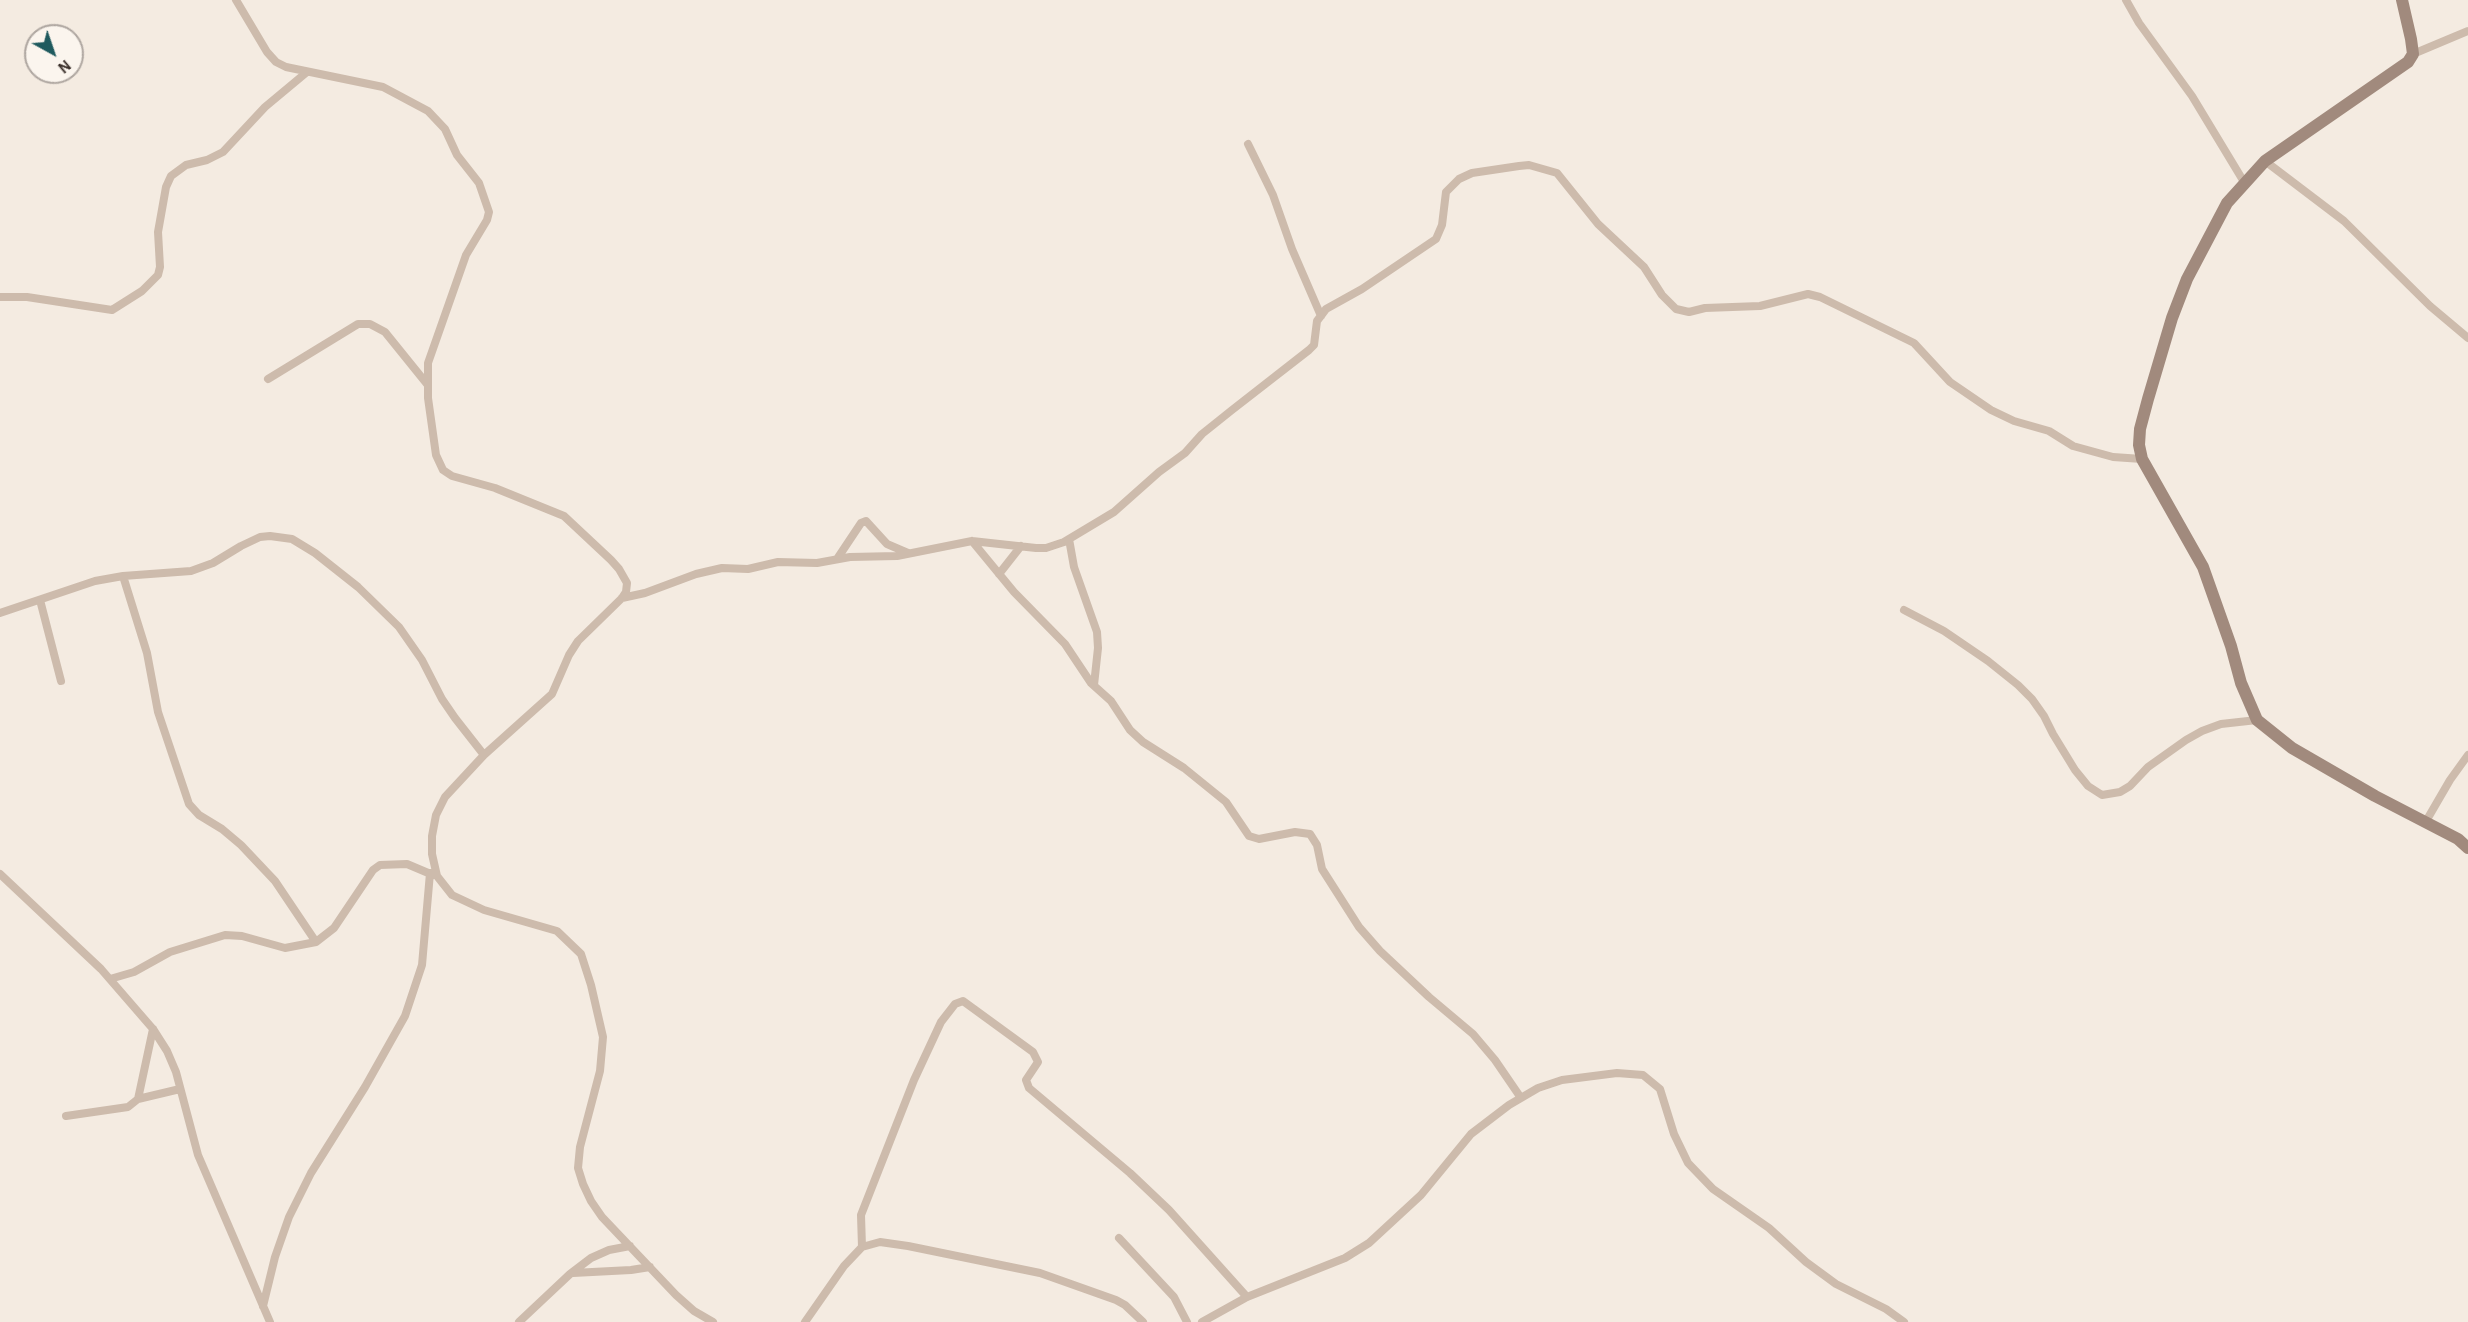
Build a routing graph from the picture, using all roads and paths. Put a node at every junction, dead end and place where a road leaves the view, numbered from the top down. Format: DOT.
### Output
graph roads {
  1 [pos="236,0"];
  2 [pos="2126,0"];
  3 [pos="2402,0"];
  4 [pos="2468,31"];
  5 [pos="2413,54"];
  6 [pos="308,72"];
  7 [pos="1248,144"];
  8 [pos="2265,161"];
  9 [pos="2244,182"];
  10 [pos="0,297"];
  11 [pos="1321,316"];
  12 [pos="2468,338"];
  13 [pos="268,379"];
  14 [pos="428,384"];
  15 [pos="2142,459"];
  16 [pos="1069,538"];
  17 [pos="972,542"];
  18 [pos="1021,546"];
  19 [pos="909,553"];
  20 [pos="837,558"];
  21 [pos="999,574"];
  22 [pos="123,576"];
  23 [pos="625,580"];
  24 [pos="642,593"];
  25 [pos="622,598"];
  26 [pos="40,600"];
  27 [pos="1904,610"];
  28 [pos="0,613"];
  29 [pos="61,681"];
  30 [pos="1094,685"];
  31 [pos="2257,720"];
  32 [pos="2468,755"];
  33 [pos="484,756"];
  34 [pos="2426,823"];
  35 [pos="2468,848"];
  36 [pos="0,874"];
  37 [pos="433,874"];
  38 [pos="316,942"];
  39 [pos="110,980"];
  40 [pos="153,1029"];
  41 [pos="180,1089"];
  42 [pos="1521,1098"];
  43 [pos="138,1099"];
  44 [pos="66,1116"];
  45 [pos="1119,1238"];
  46 [pos="630,1246"];
  47 [pos="862,1247"];
  48 [pos="650,1267"];
  49 [pos="570,1274"];
  50 [pos="1247,1297"];
  51 [pos="262,1307"];
  52 [pos="270,1322"];
  53 [pos="519,1322"];
  54 [pos="713,1322"];
  55 [pos="805,1322"];
  56 [pos="1143,1322"];
  57 [pos="1187,1322"];
  58 [pos="1202,1322"];
  59 [pos="1904,1322"];
  1 -- 6 [label="street"];
  2 -- 9 [label="street"];
  3 -- 5 [label="street"];
  4 -- 5 [label="street"];
  5 -- 8 [label="street"];
  6 -- 10 [label="street"];
  6 -- 14 [label="street"];
  7 -- 11 [label="street"];
  8 -- 9 [label="street"];
  8 -- 12 [label="street"];
  9 -- 15 [label="street"];
  11 -- 15 [label="street"];
  11 -- 16 [label="street"];
  13 -- 14 [label="street"];
  14 -- 23 [label="street"];
  15 -- 31 [label="street"];
  16 -- 18 [label="street"];
  16 -- 30 [label="street"];
  17 -- 18 [label="street"];
  17 -- 19 [label="street"];
  17 -- 21 [label="street"];
  18 -- 21 [label="street"];
  19 -- 20 [label="street"];
  19 -- 20 [label="street"];
  20 -- 24 [label="street"];
  21 -- 30 [label="street"];
  22 -- 26 [label="street"];
  22 -- 33 [label="street"];
  22 -- 38 [label="street"];
  23 -- 24 [label="street"];
  23 -- 25 [label="street"];
  24 -- 25 [label="street"];
  25 -- 33 [label="street"];
  26 -- 28 [label="street"];
  26 -- 29 [label="street"];
  27 -- 31 [label="street"];
  30 -- 42 [label="street"];
  31 -- 34 [label="street"];
  32 -- 34 [label="street"];
  33 -- 37 [label="street"];
  34 -- 35 [label="street"];
  36 -- 39 [label="street"];
  37 -- 38 [label="street"];
  37 -- 46 [label="street"];
  37 -- 51 [label="street"];
  38 -- 39 [label="street"];
  39 -- 40 [label="street"];
  40 -- 41 [label="street"];
  40 -- 43 [label="street"];
  41 -- 43 [label="street"];
  41 -- 51 [label="street"];
  42 -- 50 [label="street"];
  42 -- 59 [label="street"];
  43 -- 44 [label="street"];
  45 -- 57 [label="street"];
  46 -- 48 [label="street"];
  46 -- 49 [label="street"];
  47 -- 50 [label="street"];
  47 -- 55 [label="street"];
  47 -- 56 [label="street"];
  48 -- 49 [label="street"];
  48 -- 54 [label="street"];
  49 -- 53 [label="street"];
  50 -- 58 [label="street"];
  51 -- 52 [label="street"];
}
